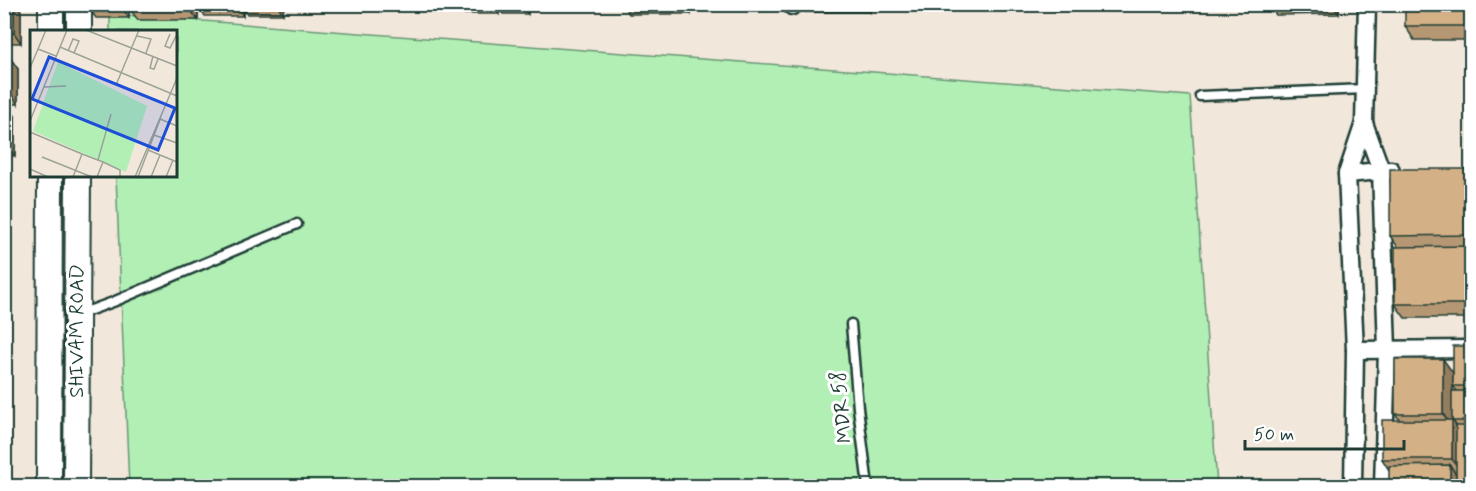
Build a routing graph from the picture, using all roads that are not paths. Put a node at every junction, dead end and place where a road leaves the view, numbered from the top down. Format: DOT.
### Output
graph roads {
  1 [pos="51,4"];
  2 [pos="79,4"];
  3 [pos="1367,4"];
  4 [pos="51,30"];
  5 [pos="79,30"];
  6 [pos="1366,88"];
  7 [pos="1200,96"];
  8 [pos="1364,123"];
  9 [pos="1381,170"];
  10 [pos="1404,170"];
  11 [pos="1347,174"];
  12 [pos="50,177"];
  13 [pos="78,177"];
  14 [pos="297,224"];
  15 [pos="77,315"];
  16 [pos="852,324"];
  17 [pos="1472,349"];
  18 [pos="1355,350"];
  19 [pos="1387,350"];
  20 [pos="49,486"];
  21 [pos="76,486"];
  22 [pos="868,486"];
  23 [pos="1353,486"];
  24 [pos="1383,486"];
  1 -- 4 [label="main road"];
  2 -- 5 [label="main road"];
  3 -- 6 [label="street"];
  6 -- 7 [label="lane"];
  6 -- 8 [label="street"];
  8 -- 9 [label="street"];
  8 -- 11 [label="street"];
  9 -- 10 [label="street"];
  9 -- 11 [label="street"];
  9 -- 19 [label="street"];
  11 -- 18 [label="street"];
  12 -- 20 [label="main road, SHIVAM ROAD"];
  13 -- 15 [label="main road, SHIVAM ROAD"];
  14 -- 15 [label="lane"];
  15 -- 21 [label="main road, SHIVAM ROAD"];
  16 -- 22 [label="lane, MDR 58"];
  17 -- 19 [label="street"];
  18 -- 19 [label="street"];
  18 -- 23 [label="street"];
  19 -- 24 [label="street"];
}
